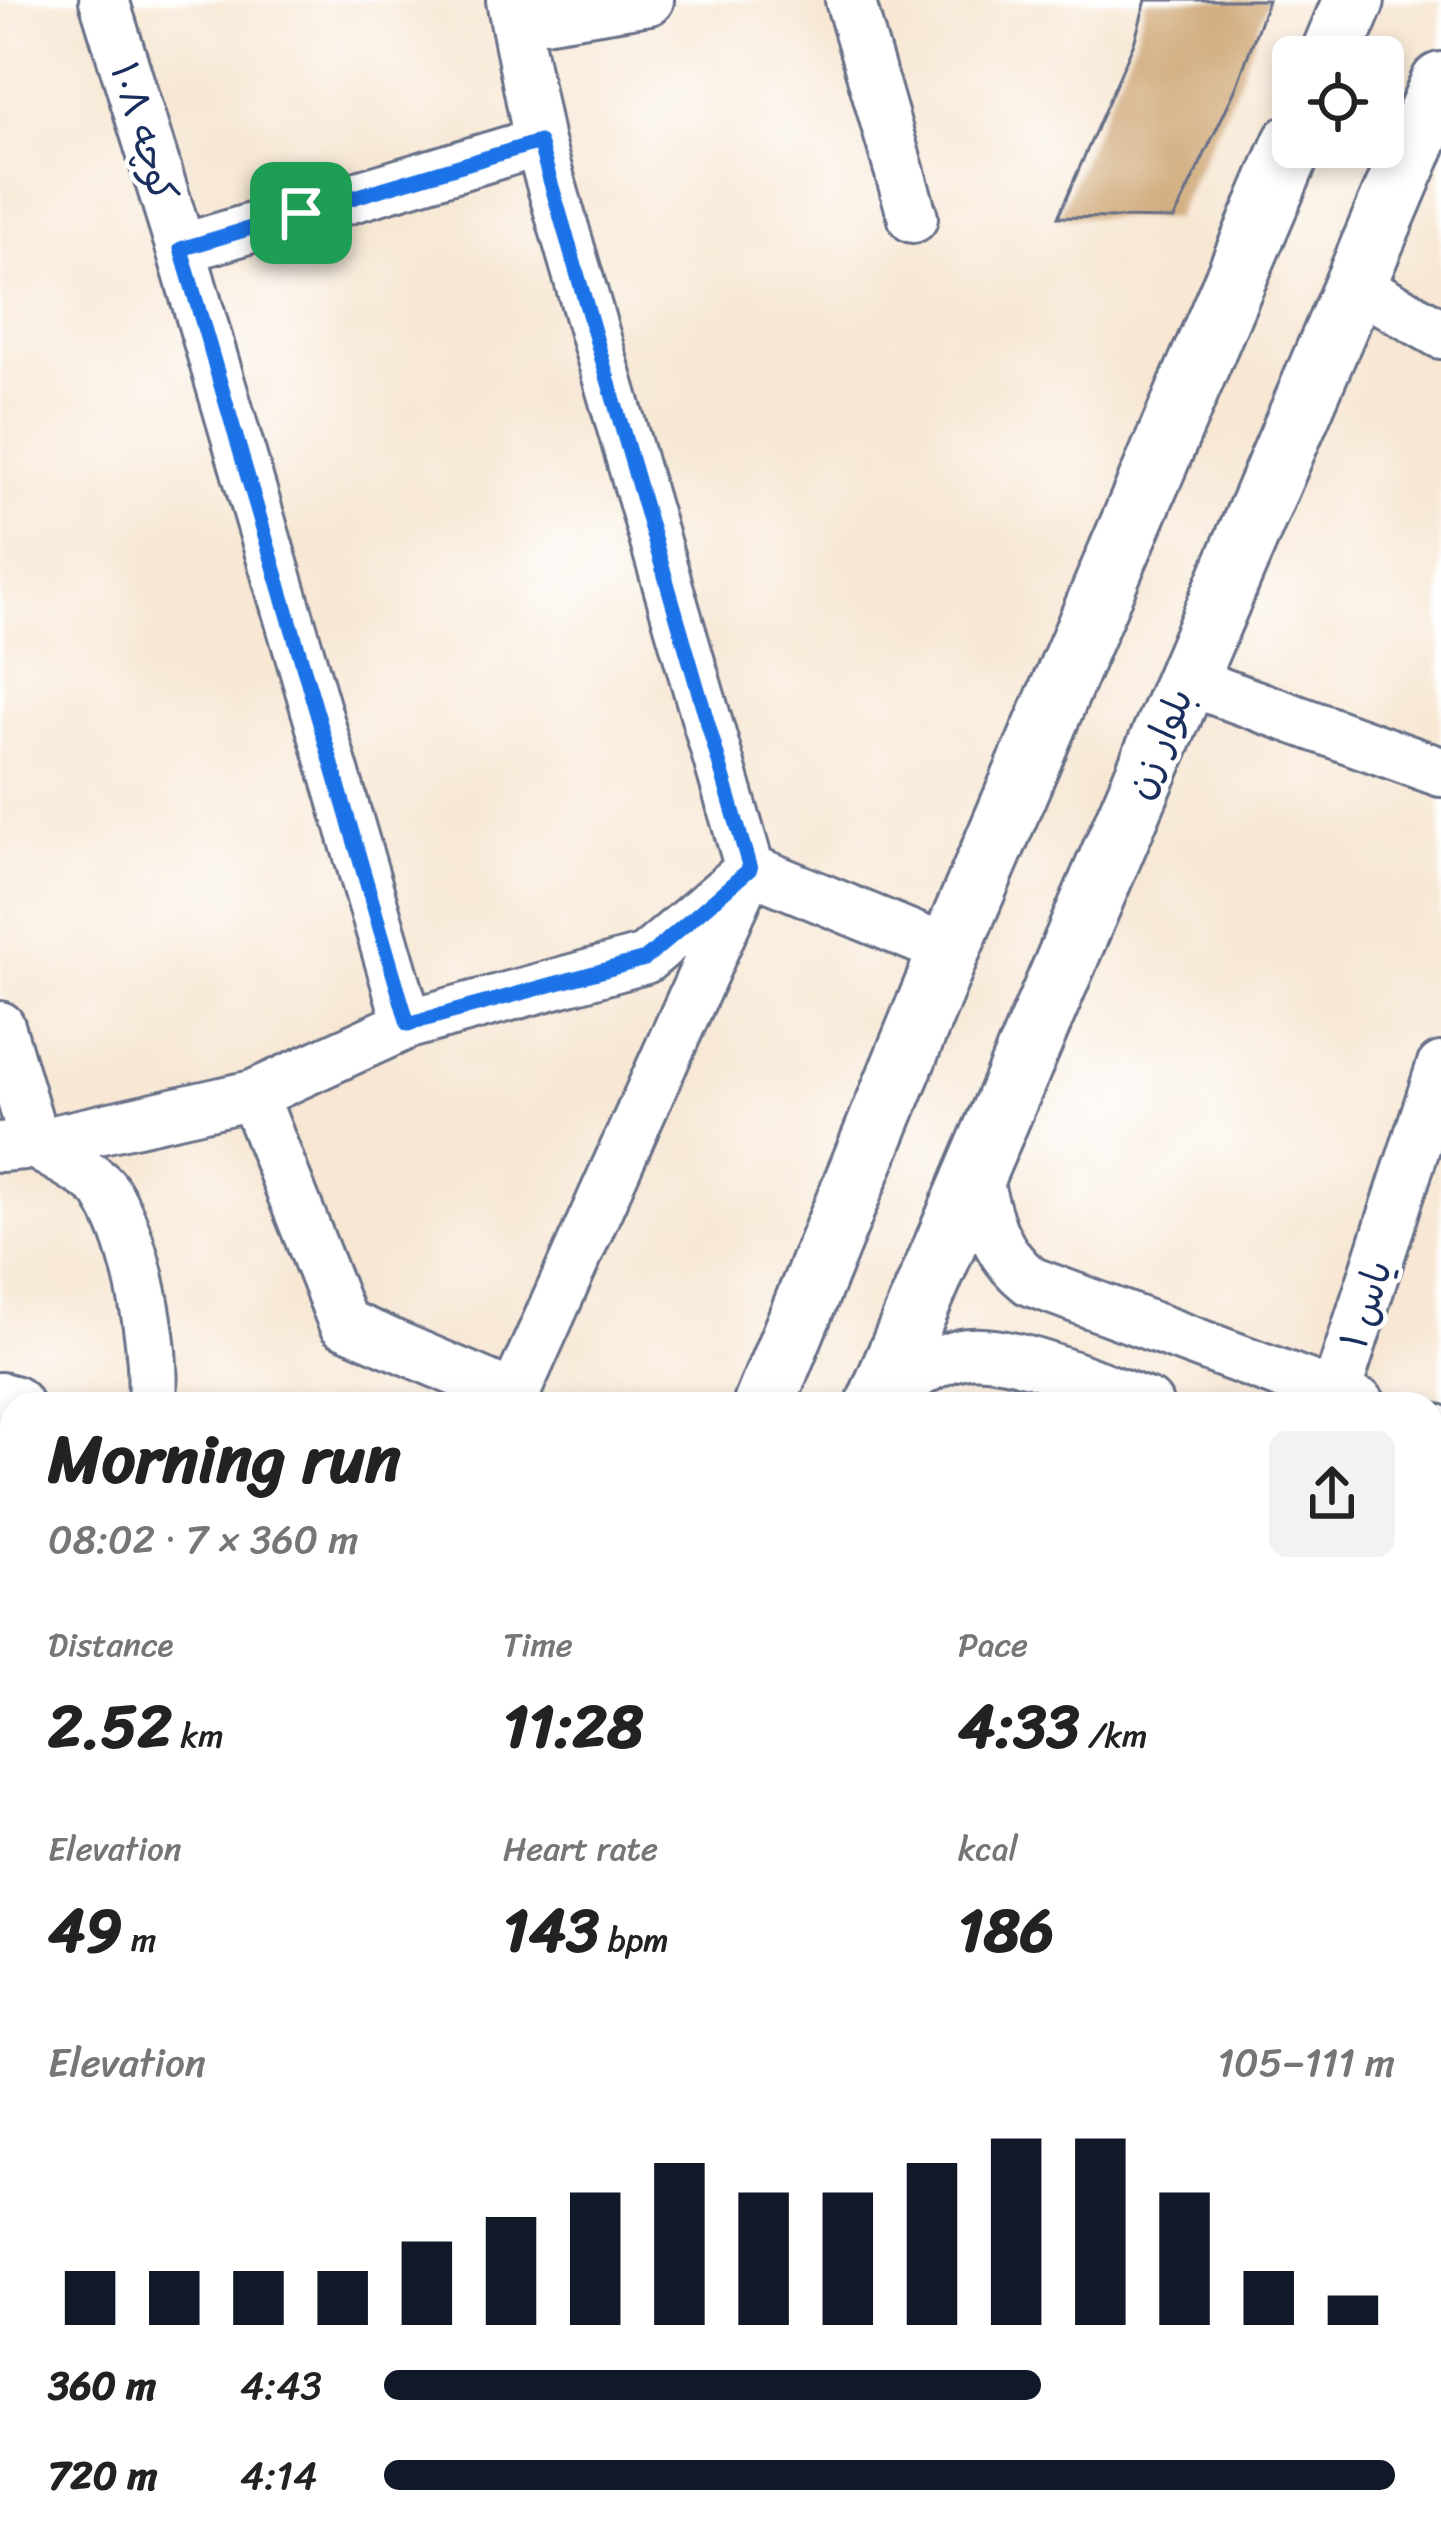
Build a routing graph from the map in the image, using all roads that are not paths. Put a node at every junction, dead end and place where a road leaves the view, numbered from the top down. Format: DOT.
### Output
graph roads {
  1 [pos="104,0"];
  2 [pos="649,0"];
  3 [pos="850,0"];
  4 [pos="1354,0"];
  5 [pos="514,11"];
  6 [pos="1339,36"];
  7 [pos="1441,83"];
  8 [pos="539,142"];
  9 [pos="1283,168"];
  10 [pos="913,218"];
  11 [pos="181,249"];
  12 [pos="1357,286"];
  13 [pos="1441,334"];
  14 [pos="1186,680"];
  15 [pos="1441,772"];
  16 [pos="750,869"];
  17 [pos="949,951"];
  18 [pos="408,1024"];
  19 [pos="0,1026"];
  20 [pos="1441,1067"];
  21 [pos="253,1095"];
  22 [pos="18,1146"];
  23 [pos="975,1168"];
  24 [pos="153,1392"];
  25 [pos="505,1392"];
  26 [pos="516,1392"];
  27 [pos="769,1392"];
  28 [pos="882,1392"];
  29 [pos="893,1392"];
  30 [pos="1113,1392"];
  31 [pos="1320,1392"];
  32 [pos="1346,1392"];
  1 -- 11 [label="street, کوچه ۱۰۸"];
  2 -- 5 [label="street"];
  3 -- 10 [label="street"];
  4 -- 6 [label="main road"];
  5 -- 8 [label="street"];
  7 -- 12 [label="main road, بلوار زن"];
  8 -- 11 [label="street"];
  8 -- 16 [label="street"];
  9 -- 17 [label="main road"];
  11 -- 18 [label="street, کوچه ۱۰۸"];
  12 -- 13 [label="street"];
  12 -- 14 [label="main road, بلوار زن"];
  14 -- 15 [label="street"];
  14 -- 23 [label="main road, بلوار زن"];
  16 -- 17 [label="street"];
  16 -- 18 [label="street"];
  16 -- 26 [label="street"];
  17 -- 27 [label="main road"];
  18 -- 21 [label="street"];
  19 -- 22 [label="street"];
  20 -- 32 [label="street, یاس ۱"];
  21 -- 22 [label="street"];
  21 -- 25 [label="street"];
  22 -- 24 [label="street"];
  23 -- 28 [label="main road, بلوار زن"];
  23 -- 31 [label="street"];
  29 -- 30 [label="street"];
}
